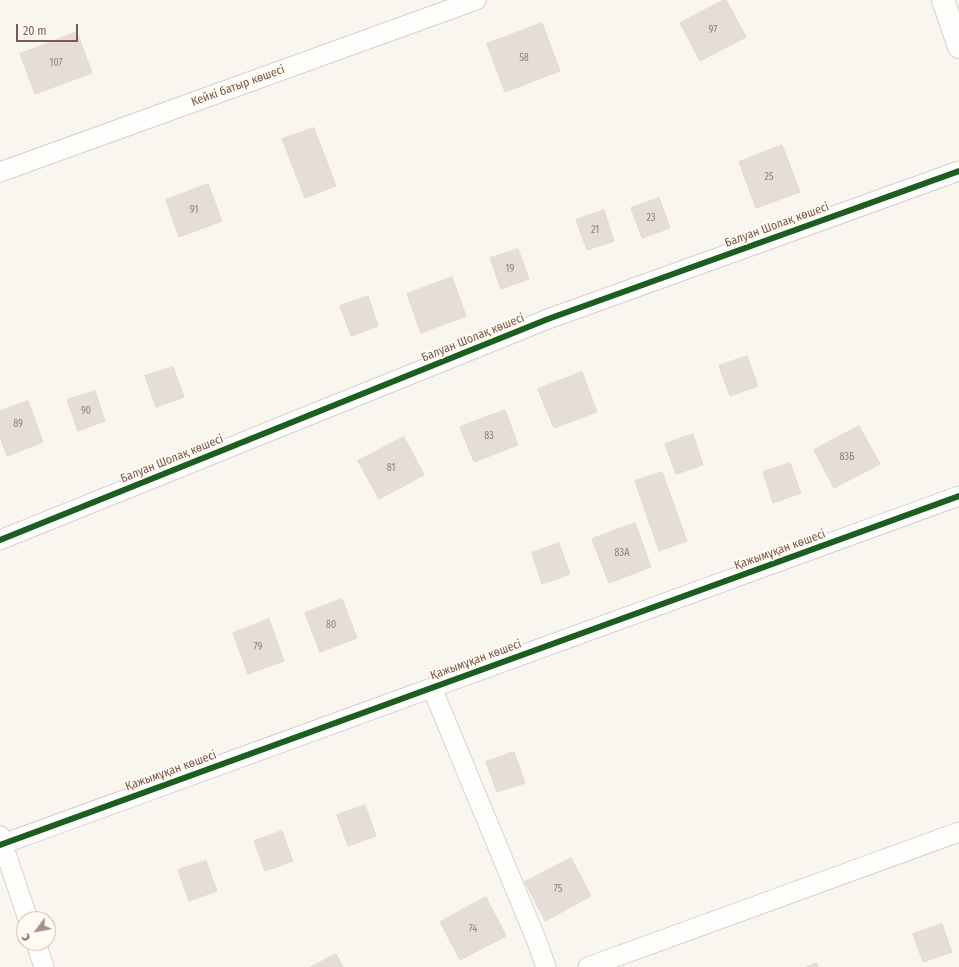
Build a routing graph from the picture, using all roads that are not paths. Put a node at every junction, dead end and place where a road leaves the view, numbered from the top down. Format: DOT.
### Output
graph roads {
  1 [pos="476,0"];
  2 [pos="943,0"];
  3 [pos="959,47"];
  4 [pos="959,171"];
  5 [pos="0,172"];
  6 [pos="959,496"];
  7 [pos="0,540"];
  8 [pos="432,688"];
  9 [pos="959,832"];
  10 [pos="1,841"];
  11 [pos="25,911"];
  12 [pos="39,951"];
  13 [pos="44,967"];
  14 [pos="546,967"];
  15 [pos="588,967"];
  1 -- 5 [label="street, Кейкі батыр көшесі"];
  2 -- 3 [label="main road"];
  4 -- 7 [label="street, Балуан Шолақ көшесі"];
  6 -- 8 [label="street, Қажымұқан көшесі"];
  8 -- 10 [label="street, Қажымұқан көшесі"];
  8 -- 14 [label="street"];
  9 -- 15 [label="street"];
  10 -- 11 [label="street"];
  12 -- 13 [label="street"];
}
